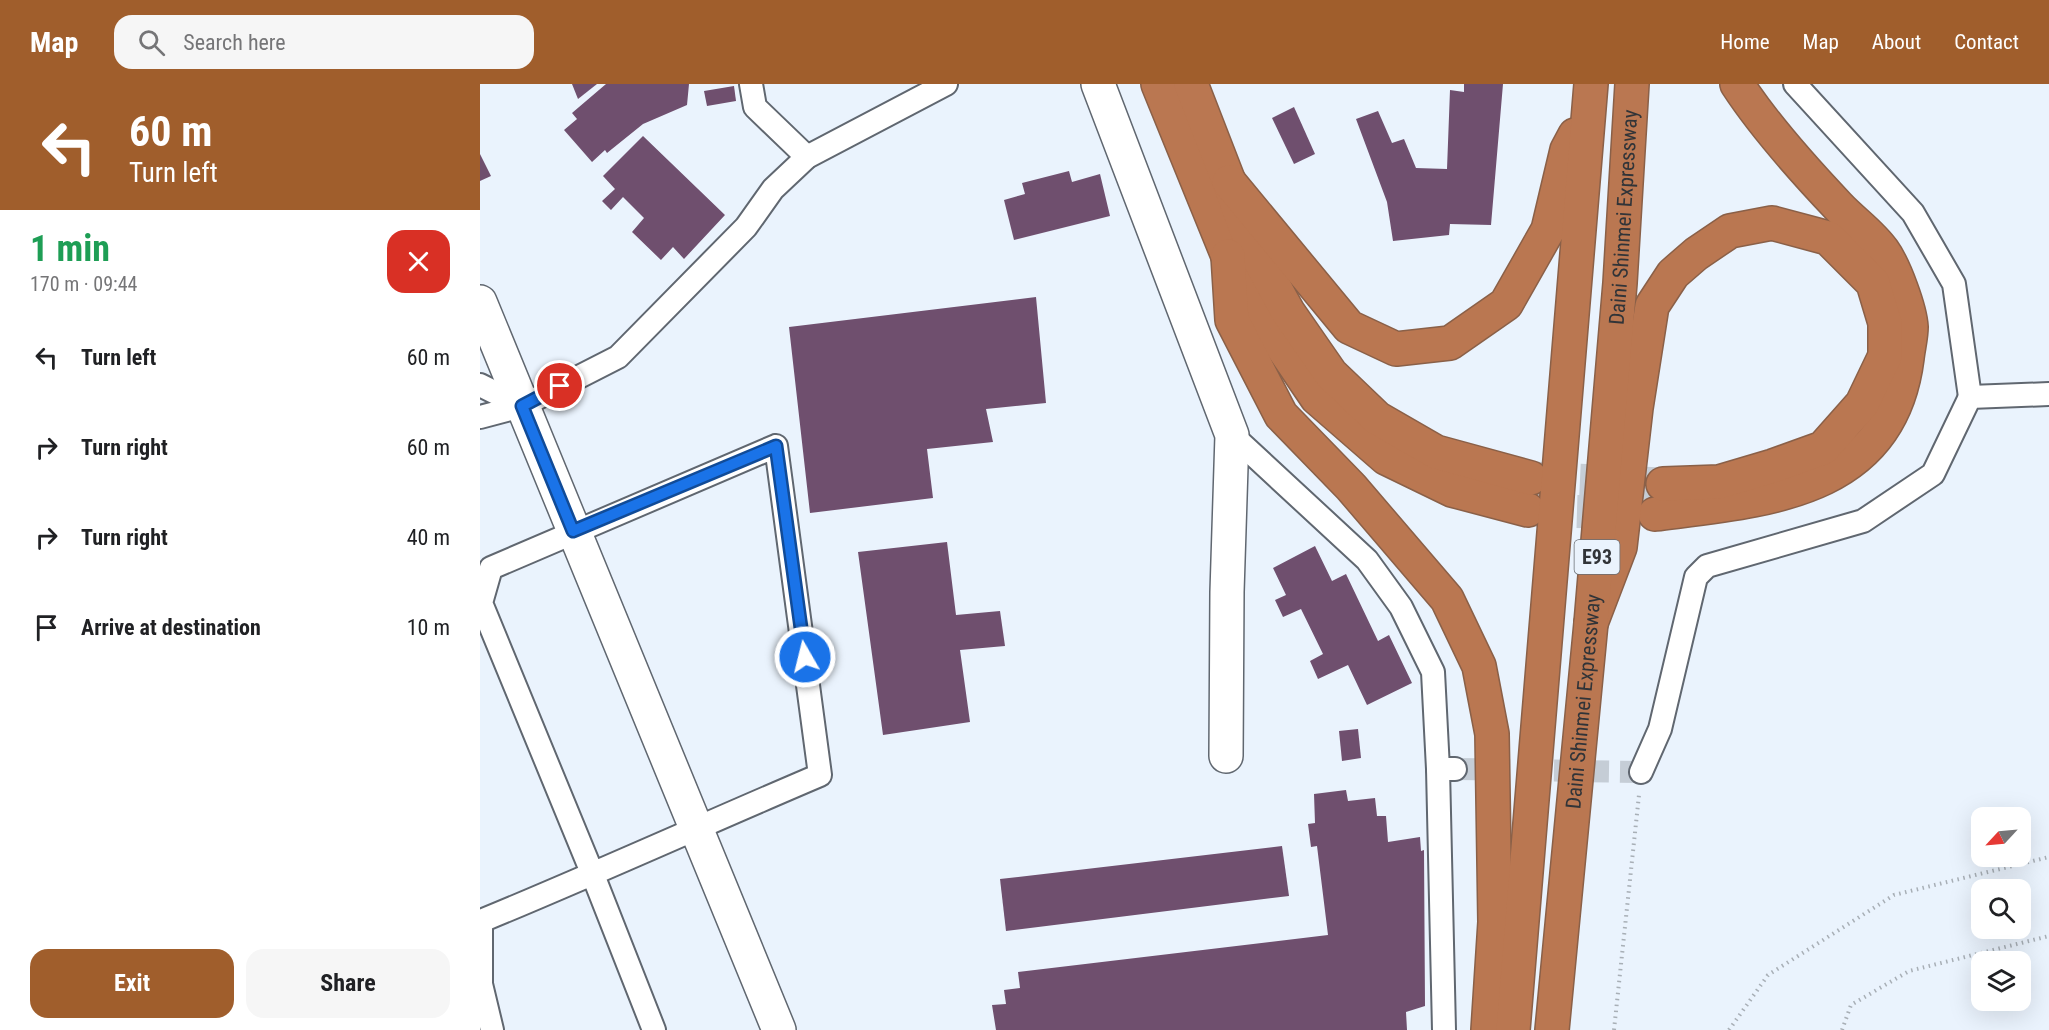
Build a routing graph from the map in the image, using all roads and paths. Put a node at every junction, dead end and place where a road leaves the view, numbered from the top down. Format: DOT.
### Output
graph roads {
  1 [pos="751,84"];
  2 [pos="946,84"];
  3 [pos="1098,84"];
  4 [pos="1158,84"];
  5 [pos="1632,84"];
  6 [pos="1737,84"];
  7 [pos="1795,84"];
  8 [pos="1193,90"];
  9 [pos="1590,97"];
  10 [pos="807,157"];
  11 [pos="1229,182"];
  12 [pos="1228,256"];
  13 [pos="480,302"];
  14 [pos="480,385"];
  15 [pos="2049,394"];
  16 [pos="1970,397"];
  17 [pos="522,406"];
  18 [pos="480,417"];
  19 [pos="1232,435"];
  20 [pos="573,531"];
  21 [pos="1591,623"];
  22 [pos="1226,756"];
  23 [pos="1641,772"];
  24 [pos="695,828"];
  25 [pos="2049,857"];
  26 [pos="593,875"];
  27 [pos="2049,936"];
  28 [pos="492,1030"];
  29 [pos="654,1030"];
  30 [pos="779,1030"];
  31 [pos="1444,1030"];
  32 [pos="1488,1030"];
  33 [pos="1513,1030"];
  34 [pos="1552,1030"];
  35 [pos="1614,1030"];
  36 [pos="1729,1030"];
  37 [pos="1842,1030"];
  1 -- 10 [label="street"];
  2 -- 10 [label="street"];
  3 -- 19 [label="street"];
  4 -- 12 [label="highway"];
  5 -- 21 [label="highway, Daini Shinmei Expressway / E93"];
  6 -- 21 [label="highway"];
  7 -- 16 [label="street"];
  8 -- 11 [label="highway"];
  9 -- 11 [label="highway"];
  9 -- 33 [label="highway, Daini Shinmei Expressway / E93"];
  10 -- 17 [label="street"];
  11 -- 12 [label="highway"];
  12 -- 32 [label="highway"];
  13 -- 17 [label="street"];
  14 -- 17 [label="street"];
  15 -- 16 [label="street"];
  16 -- 23 [label="street"];
  17 -- 18 [label="street"];
  17 -- 20 [label="street"];
  19 -- 22 [label="street"];
  19 -- 31 [label="street"];
  20 -- 24 [label="street"];
  20 -- 24 [label="street"];
  20 -- 26 [label="street"];
  21 -- 34 [label="highway, Daini Shinmei Expressway / E93"];
  23 -- 35 [label="path"];
  24 -- 26 [label="street"];
  24 -- 30 [label="street"];
  25 -- 36 [label="path"];
  26 -- 28 [label="street"];
  26 -- 29 [label="street"];
  27 -- 37 [label="path"];
}
